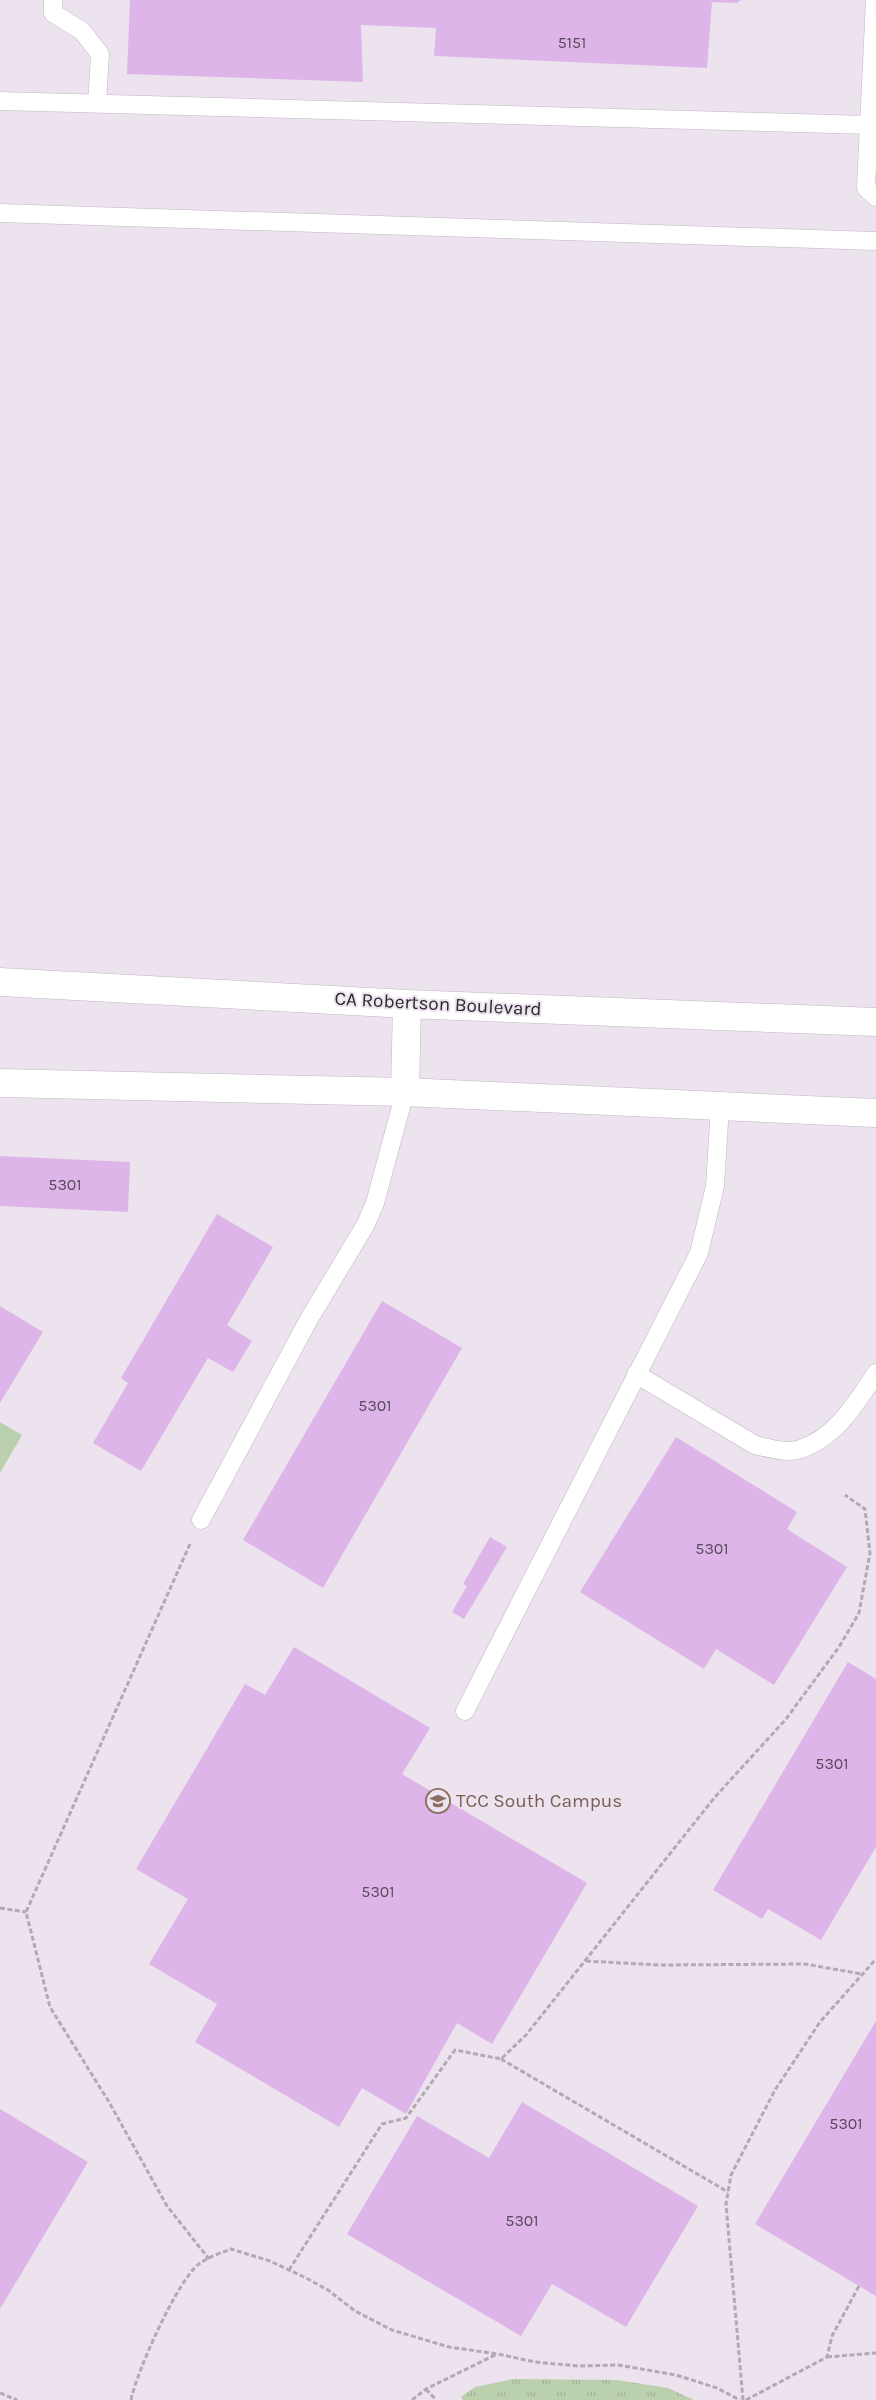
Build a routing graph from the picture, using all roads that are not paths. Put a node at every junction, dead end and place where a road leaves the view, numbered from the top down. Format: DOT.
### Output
graph roads {
  1 [pos="53,0"];
  2 [pos="875,0"];
  3 [pos="0,101"];
  4 [pos="97,104"];
  5 [pos="869,125"];
  6 [pos="876,197"];
  7 [pos="0,213"];
  8 [pos="876,241"];
  9 [pos="0,982"];
  10 [pos="407,1004"];
  11 [pos="876,1022"];
  12 [pos="0,1083"];
  13 [pos="406,1092"];
  14 [pos="720,1106"];
  15 [pos="876,1113"];
  16 [pos="876,1373"];
  17 [pos="636,1374"];
  18 [pos="201,1520"];
  19 [pos="465,1711"];
  1 -- 4 [label="lane"];
  2 -- 5 [label="lane"];
  3 -- 4 [label="lane"];
  4 -- 5 [label="lane"];
  5 -- 6 [label="lane"];
  7 -- 8 [label="lane"];
  9 -- 10 [label="street, CA Robertson Boulevard"];
  10 -- 11 [label="street, CA Robertson Boulevard"];
  10 -- 13 [label="street"];
  12 -- 13 [label="street"];
  13 -- 14 [label="street"];
  13 -- 18 [label="lane"];
  14 -- 15 [label="street"];
  14 -- 17 [label="lane"];
  16 -- 17 [label="lane"];
  17 -- 19 [label="lane"];
}
